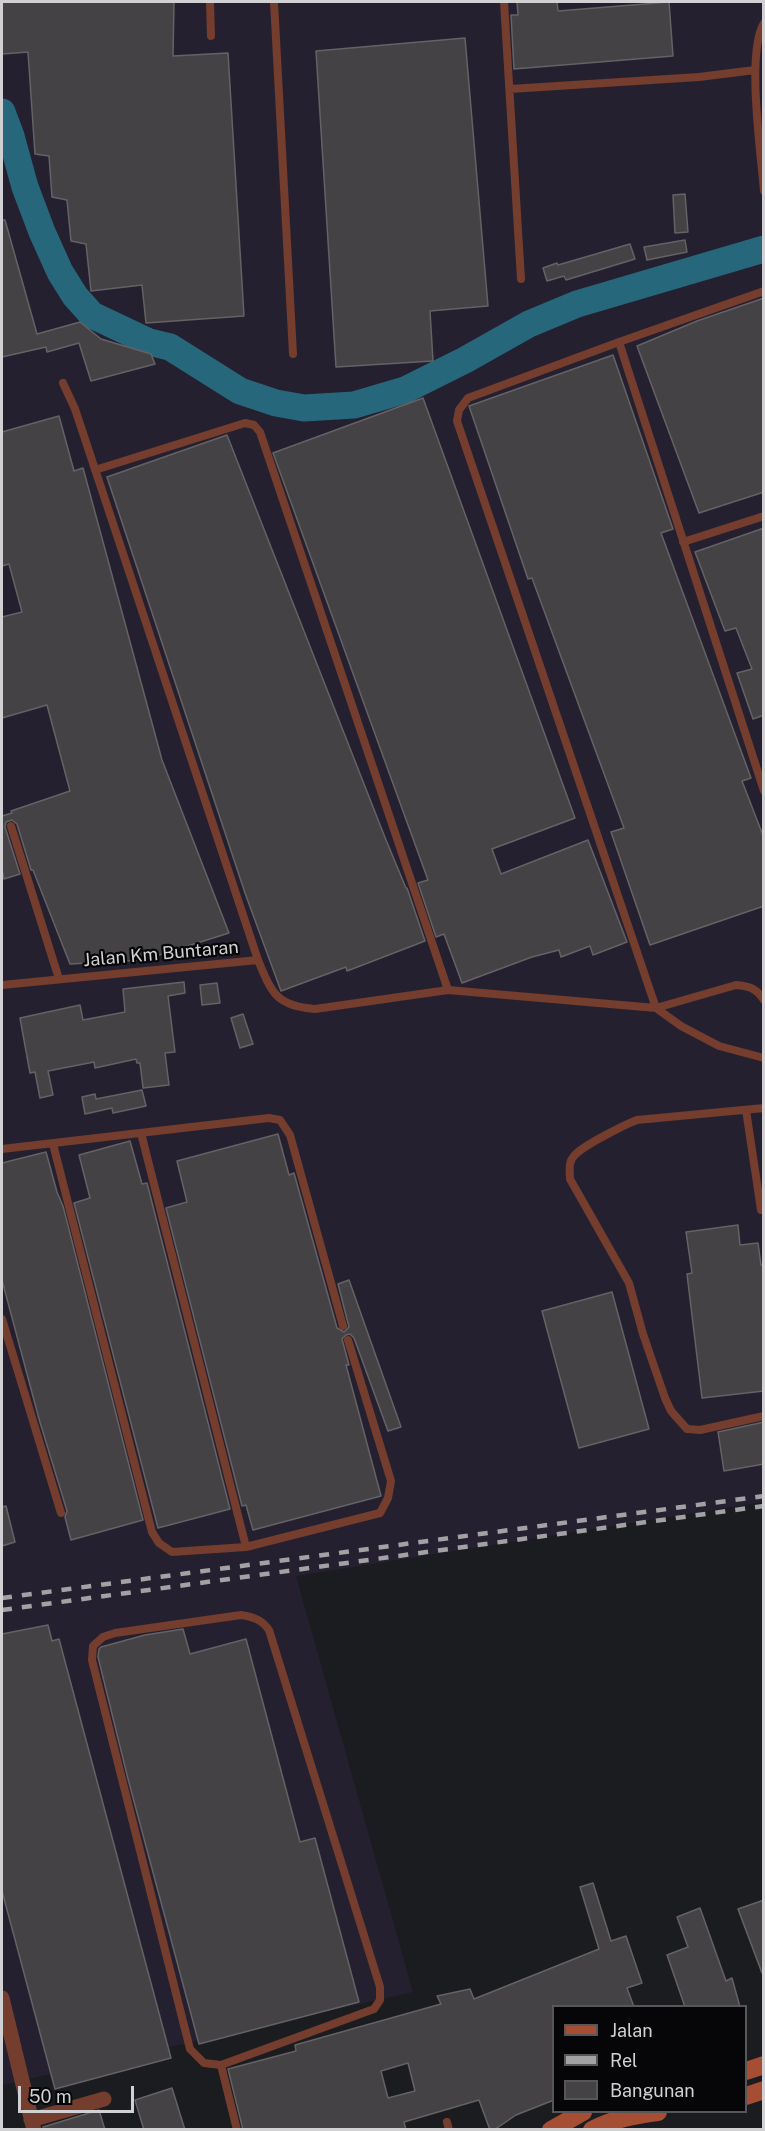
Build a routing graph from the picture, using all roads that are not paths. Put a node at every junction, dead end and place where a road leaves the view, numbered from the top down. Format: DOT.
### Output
graph roads {
  1 [pos="210,2"];
  2 [pos="274,2"];
  3 [pos="504,2"];
  4 [pos="764,23"];
  5 [pos="211,36"];
  6 [pos="754,70"];
  7 [pos="510,89"];
  8 [pos="761,110"];
  9 [pos="764,191"];
  10 [pos="521,279"];
  11 [pos="764,291"];
  12 [pos="619,342"];
  13 [pos="293,354"];
  14 [pos="63,383"];
  15 [pos="95,470"];
  16 [pos="764,516"];
  17 [pos="683,542"];
  18 [pos="764,790"];
  19 [pos="11,826"];
  20 [pos="258,960"];
  21 [pos="58,979"];
  22 [pos="2,985"];
  23 [pos="448,990"];
  24 [pos="764,1000"];
  25 [pos="656,1008"];
  26 [pos="764,1058"];
  27 [pos="764,1108"];
  28 [pos="746,1110"];
  29 [pos="141,1132"];
  30 [pos="53,1144"];
  31 [pos="2,1149"];
  32 [pos="760,1210"];
  33 [pos="2,1319"];
  34 [pos="343,1326"];
  35 [pos="348,1340"];
  36 [pos="764,1416"];
  37 [pos="61,1513"];
  38 [pos="246,1547"];
  39 [pos="2,1998"];
  40 [pos="221,2065"];
  41 [pos="764,2065"];
  42 [pos="747,2071"];
  43 [pos="764,2090"];
  44 [pos="747,2096"];
  45 [pos="104,2099"];
  46 [pos="582,2113"];
  47 [pos="650,2113"];
  48 [pos="32,2125"];
  49 [pos="598,2126"];
  50 [pos="237,2130"];
  51 [pos="551,2130"];
  1 -- 5 [label="lane"];
  2 -- 13 [label="lane"];
  3 -- 7 [label="lane"];
  4 -- 6 [label="lane"];
  6 -- 7 [label="lane"];
  6 -- 8 [label="lane"];
  7 -- 10 [label="lane"];
  8 -- 9 [label="lane"];
  11 -- 12 [label="lane"];
  12 -- 17 [label="lane"];
  12 -- 25 [label="lane"];
  14 -- 15 [label="lane"];
  15 -- 20 [label="lane"];
  15 -- 23 [label="lane"];
  16 -- 17 [label="lane"];
  17 -- 18 [label="lane"];
  19 -- 21 [label="lane"];
  20 -- 21 [label="lane, Jalan Km Buntaran"];
  20 -- 23 [label="lane, Jalan Km Buntaran"];
  21 -- 22 [label="lane, Jalan Km Buntaran"];
  23 -- 25 [label="lane, Jalan Km Buntaran"];
  24 -- 25 [label="lane, Jalan Km Buntaran"];
  25 -- 26 [label="lane"];
  27 -- 28 [label="lane"];
  28 -- 32 [label="lane"];
  28 -- 36 [label="lane"];
  29 -- 30 [label="lane"];
  29 -- 34 [label="lane"];
  29 -- 38 [label="lane"];
  30 -- 31 [label="lane"];
  30 -- 38 [label="lane"];
  33 -- 37 [label="lane"];
  35 -- 38 [label="lane"];
  39 -- 48 [label="street"];
  40 -- 40 [label="lane"];
  40 -- 50 [label="lane"];
  41 -- 42 [label="main road"];
  43 -- 44 [label="main road"];
  45 -- 48 [label="street"];
  46 -- 51 [label="main road"];
  47 -- 49 [label="main road"];
}
